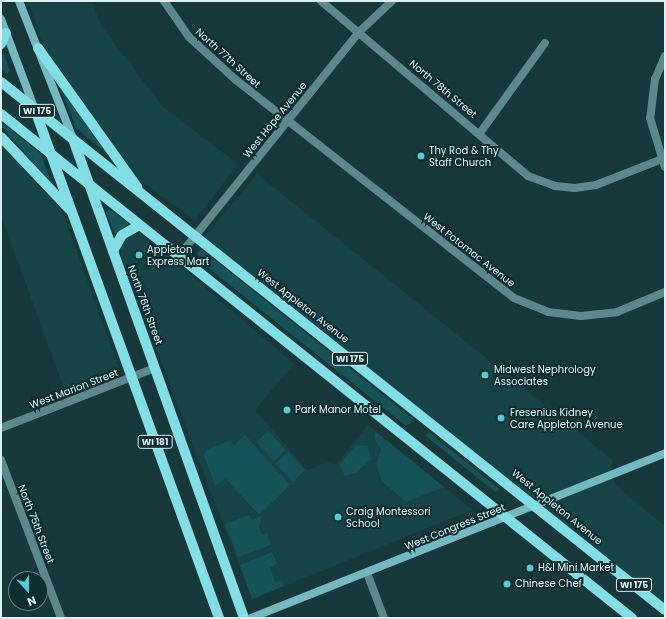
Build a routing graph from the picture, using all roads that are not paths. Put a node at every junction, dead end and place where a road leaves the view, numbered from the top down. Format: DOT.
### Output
graph roads {
  1 [pos="19,1"];
  2 [pos="164,1"];
  3 [pos="321,1"];
  4 [pos="392,1"];
  5 [pos="1,19"];
  6 [pos="359,32"];
  7 [pos="6,33"];
  8 [pos="546,43"];
  9 [pos="1,44"];
  10 [pos="38,48"];
  11 [pos="665,56"];
  12 [pos="1,82"];
  13 [pos="36,110"];
  14 [pos="1,114"];
  15 [pos="287,122"];
  16 [pos="480,133"];
  17 [pos="1,137"];
  18 [pos="73,139"];
  19 [pos="52,155"];
  20 [pos="664,162"];
  21 [pos="88,182"];
  22 [pos="143,195"];
  23 [pos="71,211"];
  24 [pos="138,225"];
  25 [pos="194,236"];
  26 [pos="113,251"];
  27 [pos="179,256"];
  28 [pos="665,292"];
  29 [pos="155,368"];
  30 [pos="132,378"];
  31 [pos="1,428"];
  32 [pos="665,453"];
  33 [pos="1,460"];
  34 [pos="537,506"];
  35 [pos="509,516"];
  36 [pos="367,573"];
  37 [pos="665,610"];
  38 [pos="61,618"];
  39 [pos="219,618"];
  40 [pos="244,618"];
  41 [pos="251,618"];
  42 [pos="384,618"];
  43 [pos="632,618"];
  1 -- 10 [label="street, North 76th Street / WI 181"];
  2 -- 15 [label="street, North 77th Street"];
  3 -- 6 [label="street, North 78th Street"];
  4 -- 6 [label="street, West Hope Avenue"];
  5 -- 7 [label="street, WI 181"];
  6 -- 15 [label="street, West Hope Avenue"];
  6 -- 16 [label="street, North 78th Street"];
  7 -- 9 [label="main road"];
  7 -- 13 [label="street, WI 181"];
  8 -- 16 [label="street"];
  10 -- 18 [label="street, North 76th Street / WI 181"];
  10 -- 22 [label="main road"];
  11 -- 20 [label="street"];
  12 -- 13 [label="main road, West Appleton Avenue / WI 175"];
  13 -- 18 [label="main road, West Appleton Avenue / WI 175"];
  13 -- 19 [label="main road, WI 181"];
  14 -- 19 [label="main road, WI 175"];
  15 -- 25 [label="street, West Hope Avenue"];
  15 -- 28 [label="street, West Potomac Avenue"];
  16 -- 20 [label="street, North 78th Street"];
  17 -- 23 [label="main road"];
  18 -- 21 [label="main road, North 76th Street / WI 181"];
  18 -- 22 [label="main road, West Appleton Avenue / WI 175"];
  19 -- 21 [label="main road, WI 175"];
  19 -- 23 [label="main road, WI 181"];
  21 -- 24 [label="main road, WI 175"];
  21 -- 26 [label="main road, North 76th Street / WI 181"];
  22 -- 25 [label="main road, West Appleton Avenue / WI 175"];
  23 -- 30 [label="main road, WI 181"];
  24 -- 26 [label="main road"];
  24 -- 27 [label="main road, WI 175"];
  25 -- 27 [label="street, West Hope Avenue"];
  25 -- 34 [label="main road, West Appleton Avenue / WI 175"];
  26 -- 29 [label="main road, North 76th Street / WI 181"];
  27 -- 35 [label="main road, WI 175"];
  29 -- 30 [label="street, West Marion Street"];
  29 -- 40 [label="main road, North 76th Street / WI 181"];
  30 -- 31 [label="street, West Marion Street"];
  30 -- 39 [label="main road, WI 181"];
  32 -- 34 [label="street, West Congress Street"];
  33 -- 38 [label="street, North 75th Street"];
  34 -- 35 [label="street, West Congress Street"];
  34 -- 37 [label="main road, West Appleton Avenue / WI 175"];
  35 -- 36 [label="street, West Congress Street"];
  35 -- 43 [label="main road, WI 175"];
  36 -- 41 [label="street, West Congress Street"];
  36 -- 42 [label="street"];
}
